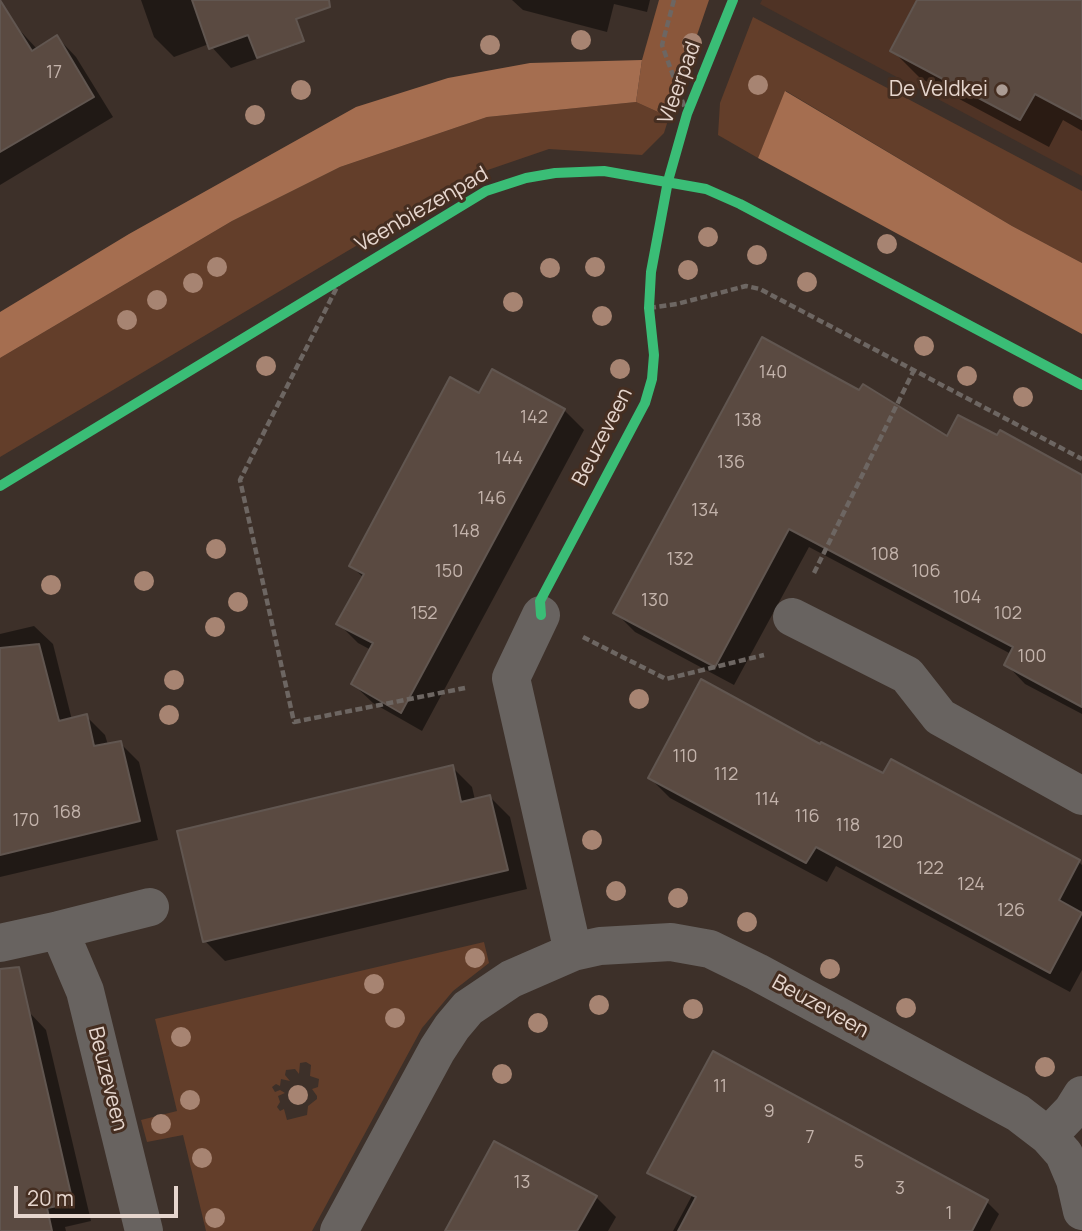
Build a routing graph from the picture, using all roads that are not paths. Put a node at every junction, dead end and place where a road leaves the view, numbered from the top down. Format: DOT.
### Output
graph roads {
  1 [pos="541,615"];
  2 [pos="792,617"];
  3 [pos="1082,796"];
  4 [pos="150,907"];
  5 [pos="59,930"];
  6 [pos="0,943"];
  7 [pos="573,952"];
  8 [pos="1082,1095"];
  9 [pos="1048,1136"];
  10 [pos="1082,1211"];
  11 [pos="144,1231"];
  12 [pos="339,1231"];
  1 -- 7 [label="street"];
  2 -- 3 [label="street"];
  4 -- 5 [label="street"];
  5 -- 6 [label="street"];
  5 -- 11 [label="street, Beuzeveen"];
  7 -- 9 [label="street, Beuzeveen"];
  7 -- 12 [label="street, Beuzeveen"];
  8 -- 9 [label="street"];
  9 -- 10 [label="street, Beuzeveen"];
}
